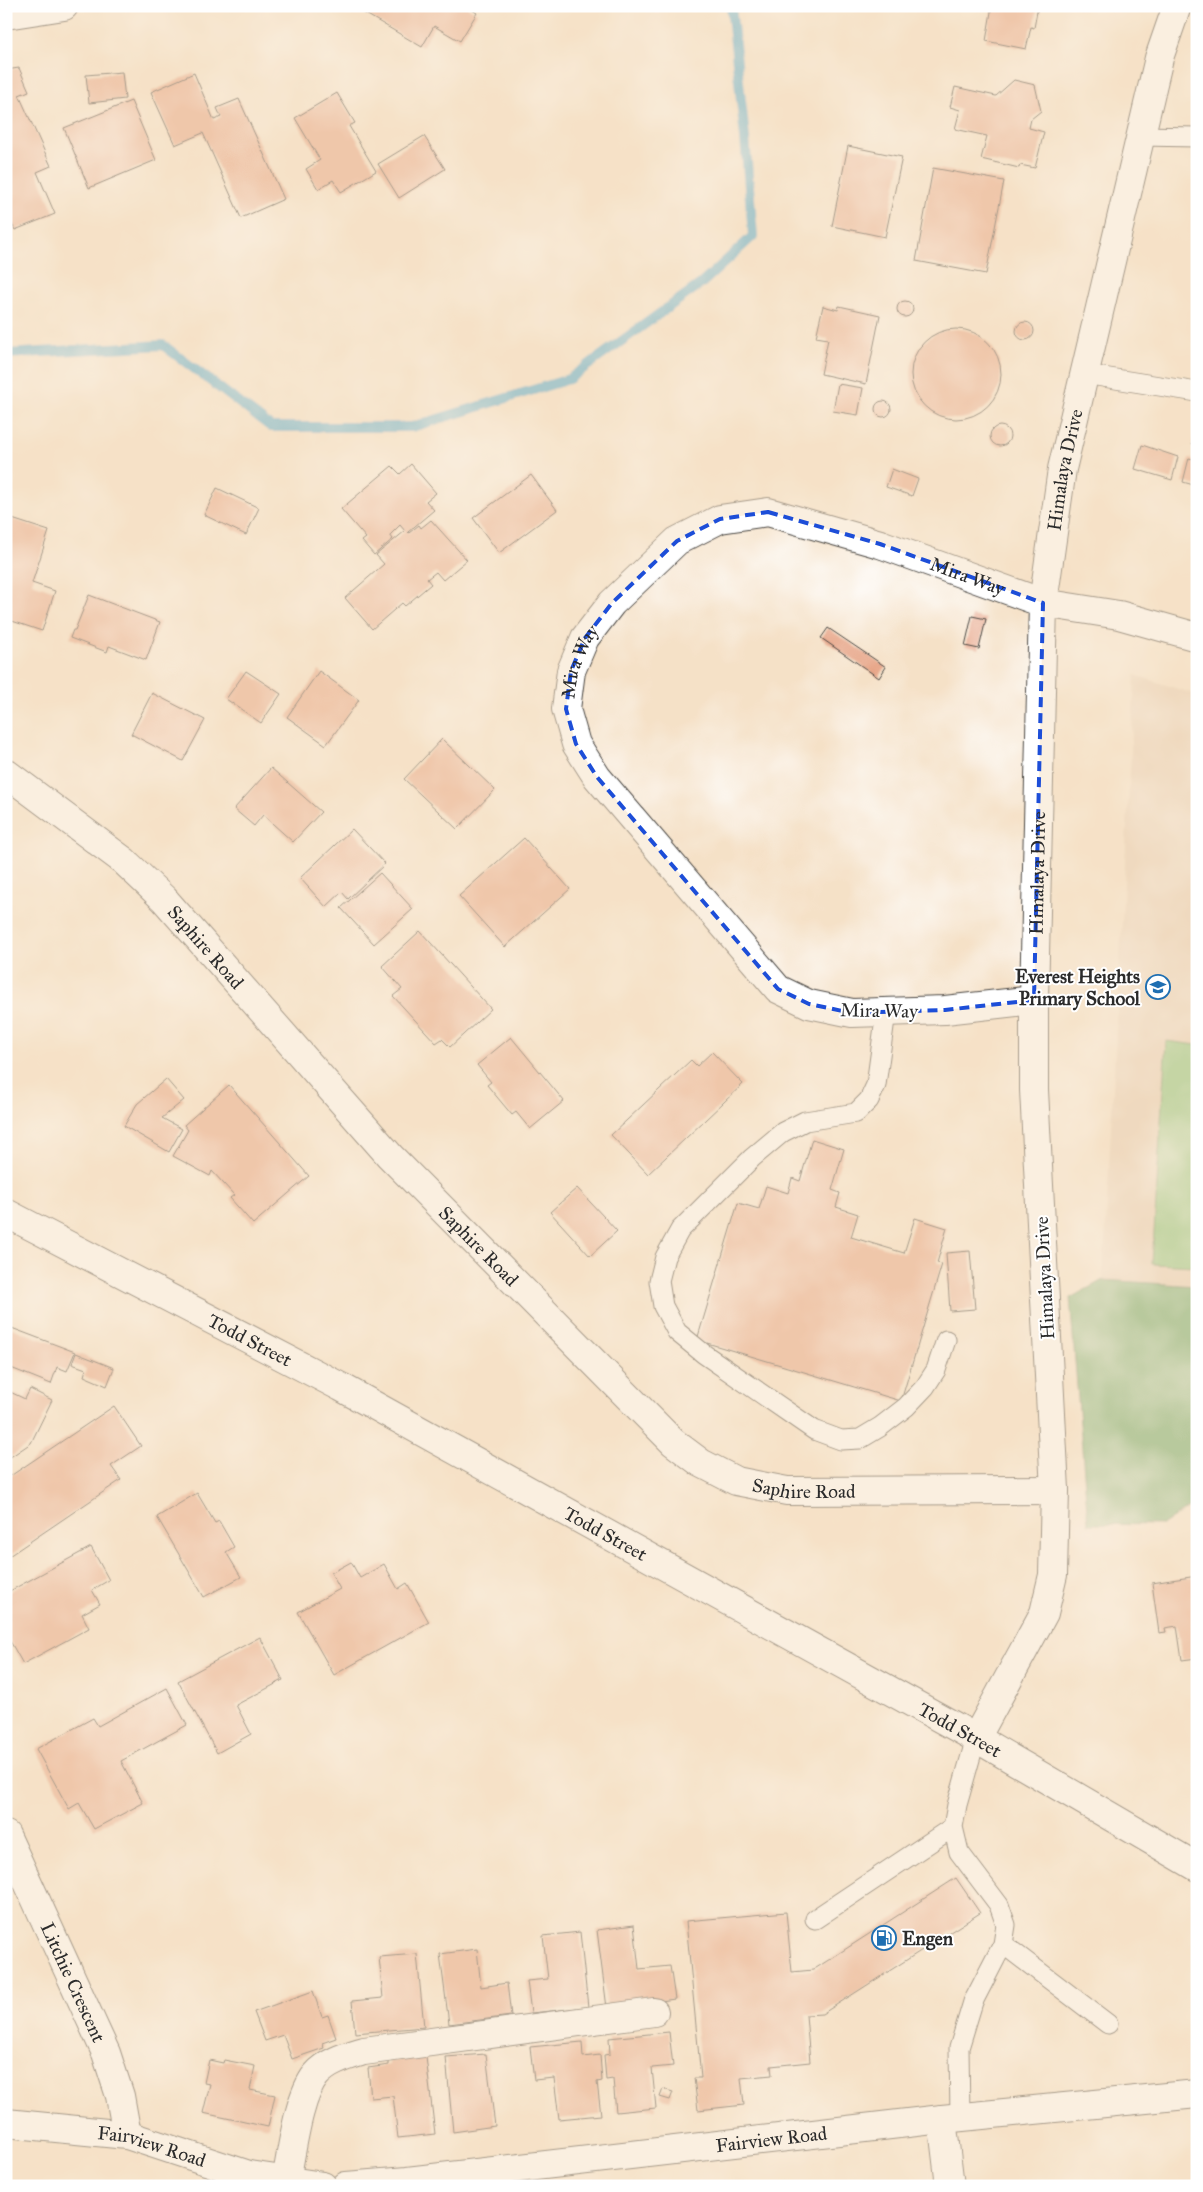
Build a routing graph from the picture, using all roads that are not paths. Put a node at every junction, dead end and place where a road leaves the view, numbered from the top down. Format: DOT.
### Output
graph roads {
  1 [pos="64,6"];
  2 [pos="1177,6"];
  3 [pos="6,15"];
  4 [pos="1140,136"];
  5 [pos="1197,136"];
  6 [pos="1084,374"];
  7 [pos="1197,392"];
  8 [pos="1043,602"];
  9 [pos="1197,637"];
  10 [pos="6,773"];
  11 [pos="1034,1000"];
  12 [pos="886,1012"];
  13 [pos="6,1213"];
  14 [pos="946,1340"];
  15 [pos="1055,1490"];
  16 [pos="976,1738"];
  17 [pos="953,1827"];
  18 [pos="6,1835"];
  19 [pos="1197,1867"];
  20 [pos="815,1919"];
  21 [pos="1003,1944"];
  22 [pos="654,2012"];
  23 [pos="1108,2024"];
  24 [pos="1197,2094"];
  25 [pos="951,2118"];
  26 [pos="6,2123"];
  27 [pos="127,2135"];
  28 [pos="286,2180"];
  29 [pos="322,2186"];
  30 [pos="346,2186"];
  31 [pos="950,2186"];
  1 -- 3 [label="street"];
  2 -- 4 [label="street, Himalaya Drive"];
  4 -- 5 [label="lane"];
  4 -- 6 [label="street, Himalaya Drive"];
  6 -- 7 [label="lane"];
  6 -- 8 [label="street, Himalaya Drive"];
  8 -- 9 [label="street, Mira Way"];
  8 -- 11 [label="street, Himalaya Drive"];
  8 -- 12 [label="street, Mira Way"];
  10 -- 15 [label="street, Saphire Road"];
  11 -- 12 [label="street, Mira Way"];
  11 -- 15 [label="street, Himalaya Drive"];
  12 -- 14 [label="lane"];
  13 -- 16 [label="street, Todd Street"];
  15 -- 16 [label="street, Himalaya Drive"];
  16 -- 17 [label="lane"];
  16 -- 19 [label="street, Todd Street"];
  17 -- 20 [label="lane"];
  17 -- 21 [label="lane"];
  18 -- 27 [label="street, Litchie Crescent"];
  21 -- 23 [label="lane"];
  21 -- 25 [label="lane"];
  22 -- 28 [label="street"];
  24 -- 25 [label="street, Fairview Road"];
  25 -- 30 [label="street, Fairview Road"];
  25 -- 31 [label="street"];
  26 -- 27 [label="street, Fairview Road"];
  27 -- 28 [label="street, Fairview Road"];
  28 -- 29 [label="street, Fairview Road"];
}
